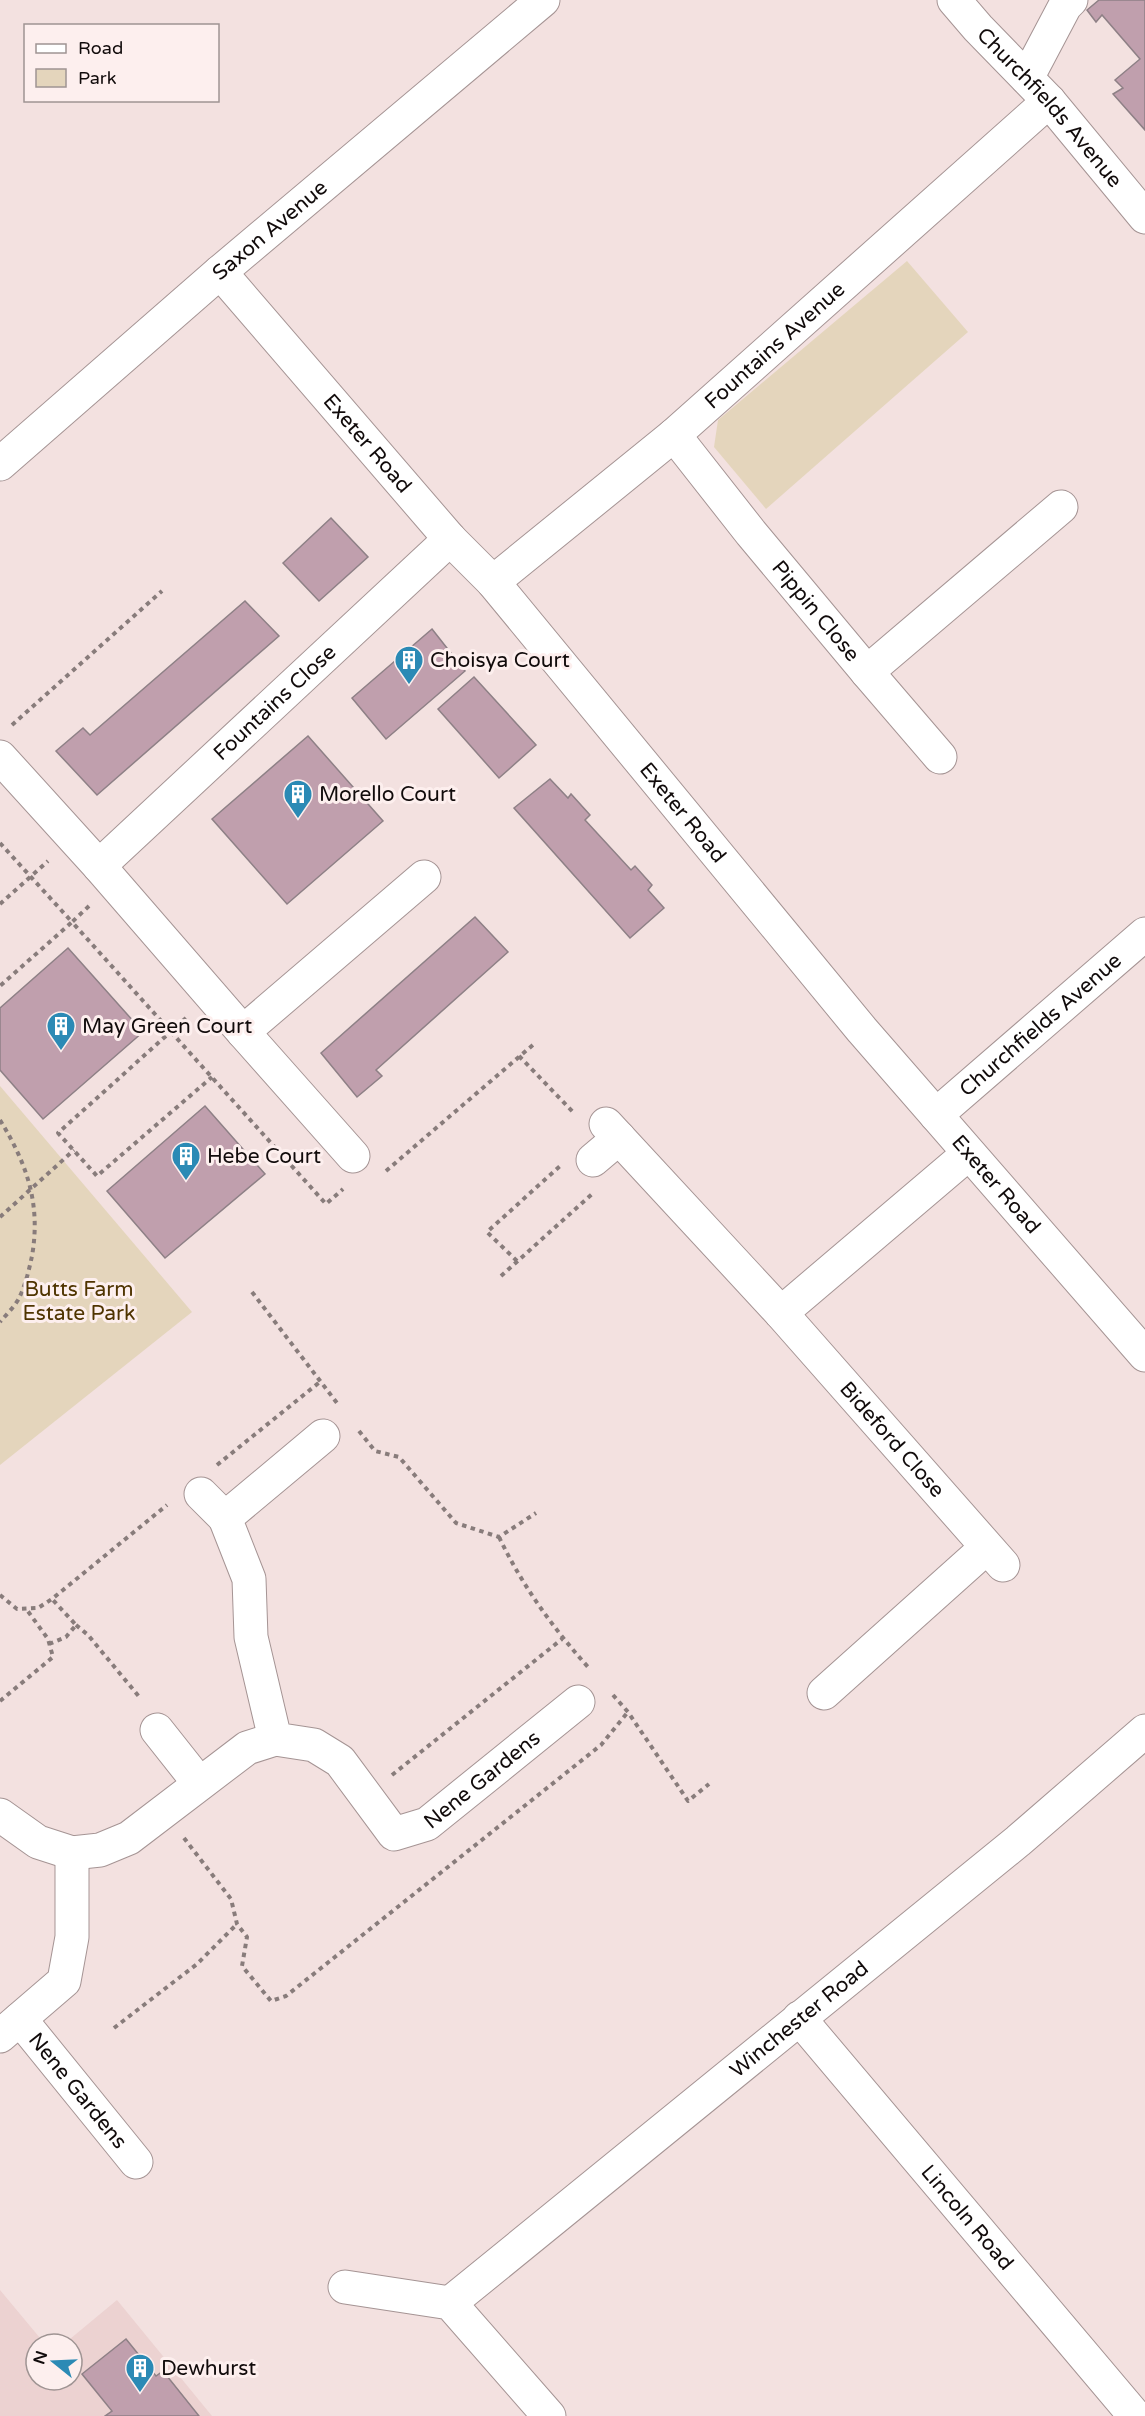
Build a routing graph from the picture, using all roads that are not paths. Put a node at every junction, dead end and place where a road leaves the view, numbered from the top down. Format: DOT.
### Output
graph roads {
  1 [pos="543,0"];
  2 [pos="954,0"];
  3 [pos="1071,0"];
  4 [pos="1038,90"];
  5 [pos="1145,217"];
  6 [pos="220,272"];
  7 [pos="674,435"];
  8 [pos="0,464"];
  9 [pos="1061,507"];
  10 [pos="450,539"];
  11 [pos="494,582"];
  12 [pos="867,672"];
  13 [pos="3,744"];
  14 [pos="940,757"];
  15 [pos="106,874"];
  16 [pos="424,877"];
  17 [pos="1145,934"];
  18 [pos="243,1032"];
  19 [pos="936,1115"];
  20 [pos="969,1154"];
  21 [pos="578,1161"];
  22 [pos="359,1163"];
  23 [pos="782,1312"];
  24 [pos="1143,1349"];
  25 [pos="322,1436"];
  26 [pos="206,1482"];
  27 [pos="225,1518"];
  28 [pos="824,1693"];
  29 [pos="578,1702"];
  30 [pos="157,1730"];
  31 [pos="1145,1731"];
  32 [pos="275,1739"];
  33 [pos="199,1784"];
  34 [pos="0,1815"];
  35 [pos="72,1853"];
  36 [pos="799,2018"];
  37 [pos="10,2028"];
  38 [pos="136,2162"];
  39 [pos="345,2287"];
  40 [pos="450,2303"];
  41 [pos="549,2416"];
  42 [pos="1135,2416"];
  1 -- 6 [label="street, Saxon Avenue"];
  2 -- 4 [label="street, Churchfields Avenue"];
  3 -- 4 [label="street"];
  4 -- 5 [label="street, Churchfields Avenue"];
  4 -- 7 [label="street, Fountains Avenue"];
  6 -- 8 [label="street, Saxon Avenue"];
  6 -- 10 [label="street, Exeter Road"];
  7 -- 11 [label="street, Fountains Avenue"];
  7 -- 12 [label="street, Pippin Close"];
  9 -- 12 [label="street, Pippin Close"];
  10 -- 11 [label="street, Exeter Road"];
  10 -- 15 [label="street, Fountains Close"];
  11 -- 19 [label="street, Exeter Road"];
  12 -- 14 [label="street"];
  13 -- 15 [label="street"];
  15 -- 18 [label="street"];
  16 -- 18 [label="street"];
  17 -- 19 [label="street, Churchfields Avenue"];
  18 -- 22 [label="street"];
  19 -- 20 [label="street, Exeter Road"];
  20 -- 23 [label="street"];
  20 -- 24 [label="street, Exeter Road"];
  21 -- 23 [label="street, Bideford Close"];
  23 -- 28 [label="street, Bideford Close"];
  25 -- 27 [label="street"];
  26 -- 27 [label="street"];
  27 -- 32 [label="street"];
  29 -- 32 [label="street, Nene Gardens"];
  30 -- 33 [label="street"];
  31 -- 36 [label="street, Winchester Road"];
  32 -- 33 [label="street, Nene Gardens"];
  33 -- 35 [label="street, Nene Gardens"];
  34 -- 35 [label="street, Nene Gardens"];
  35 -- 37 [label="street, Nene Gardens"];
  36 -- 40 [label="street, Winchester Road"];
  36 -- 42 [label="street, Lincoln Road"];
  37 -- 38 [label="street, Nene Gardens"];
  39 -- 40 [label="street"];
  40 -- 41 [label="street"];
}
